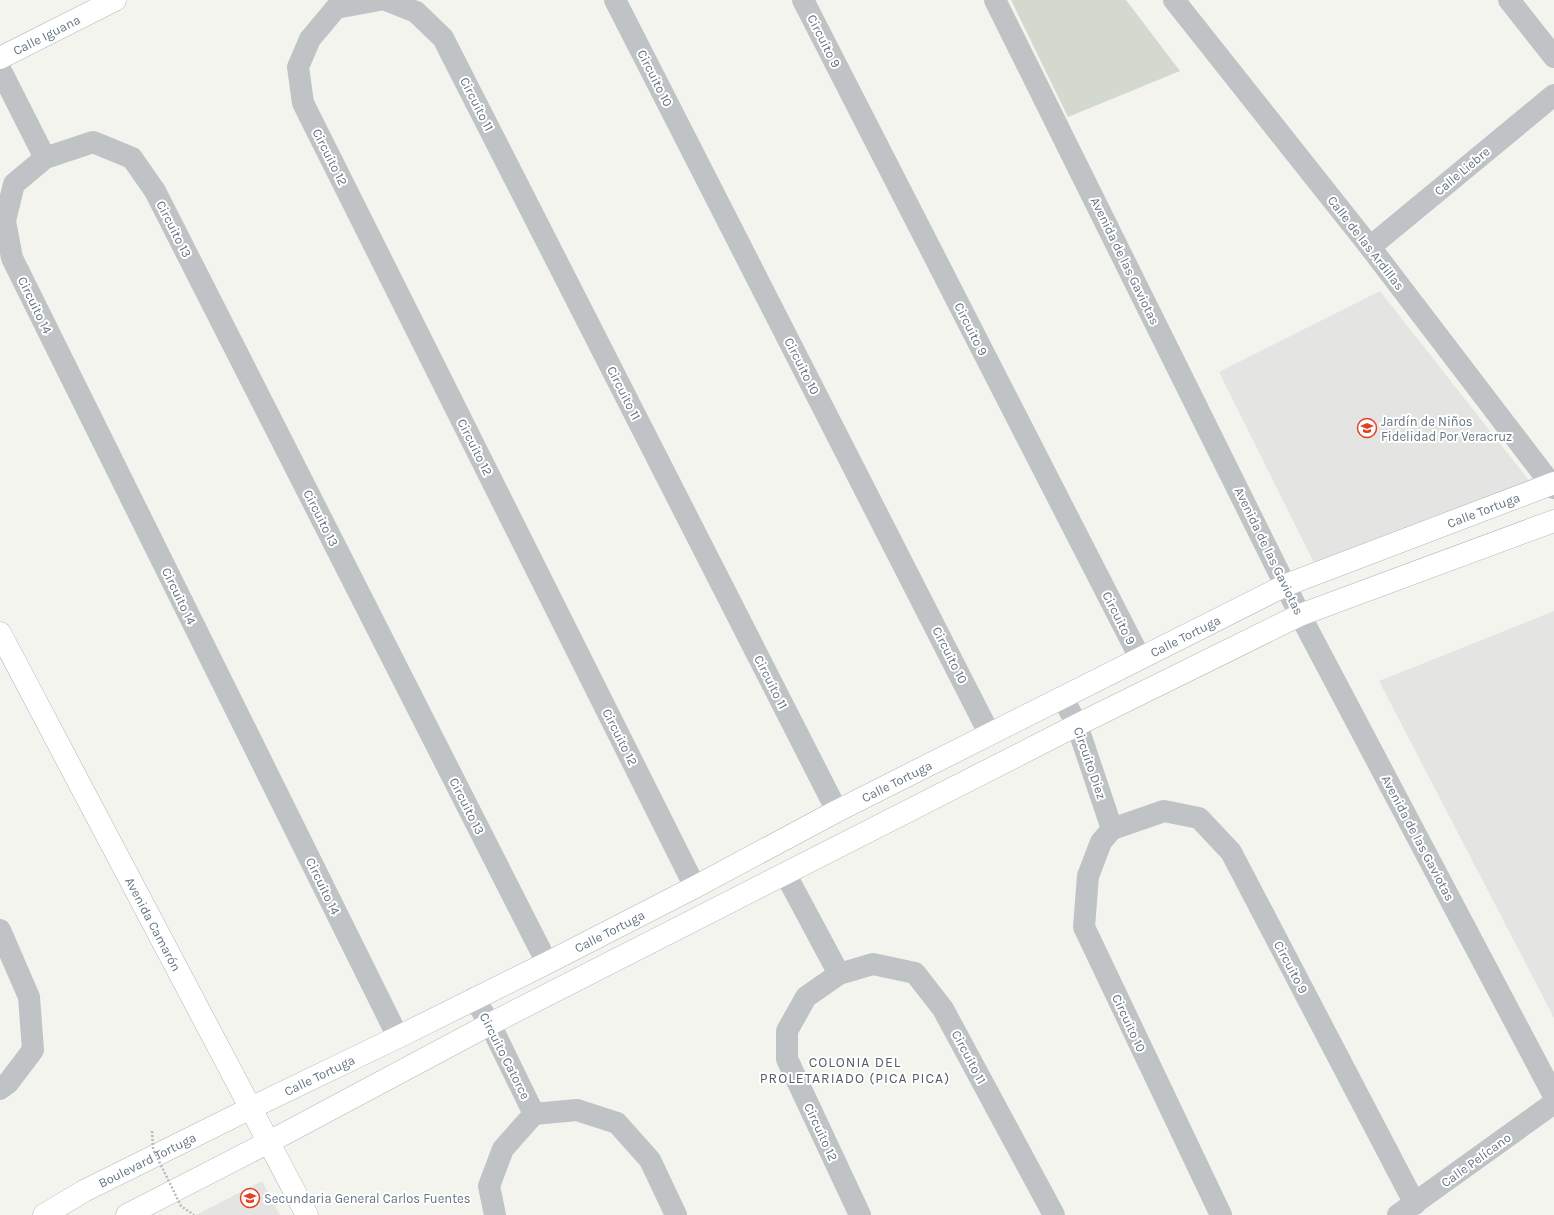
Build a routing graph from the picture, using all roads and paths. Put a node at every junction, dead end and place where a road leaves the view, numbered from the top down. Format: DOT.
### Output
graph roads {
  1 [pos="115,0"];
  2 [pos="379,0"];
  3 [pos="386,0"];
  4 [pos="615,0"];
  5 [pos="803,0"];
  6 [pos="995,0"];
  7 [pos="1509,0"];
  8 [pos="1178,1"];
  9 [pos="335,4"];
  10 [pos="1554,57"];
  11 [pos="0,58"];
  12 [pos="0,69"];
  13 [pos="1554,95"];
  14 [pos="45,158"];
  15 [pos="1370,247"];
  16 [pos="1553,486"];
  17 [pos="1554,521"];
  18 [pos="1286,585"];
  19 [pos="1300,616"];
  20 [pos="0,633"];
  21 [pos="1140,658"];
  22 [pos="1063,698"];
  23 [pos="1077,725"];
  24 [pos="990,733"];
  25 [pos="837,811"];
  26 [pos="1112,829"];
  27 [pos="786,875"];
  28 [pos="695,887"];
  29 [pos="0,930"];
  30 [pos="547,963"];
  31 [pos="839,974"];
  32 [pos="474,998"];
  33 [pos="490,1024"];
  34 [pos="398,1038"];
  35 [pos="0,1089"];
  36 [pos="1554,1096"];
  37 [pos="1554,1104"];
  38 [pos="251,1108"];
  39 [pos="534,1114"];
  40 [pos="152,1132"];
  41 [pos="270,1142"];
  42 [pos="1406,1209"];
  43 [pos="44,1215"];
  44 [pos="127,1215"];
  45 [pos="194,1215"];
  46 [pos="307,1215"];
  47 [pos="495,1215"];
  48 [pos="676,1215"];
  49 [pos="860,1215"];
  50 [pos="1054,1215"];
  51 [pos="1221,1215"];
  1 -- 11 [label="street, Calle Iguana"];
  2 -- 9 [label="street"];
  3 -- 25 [label="street, Circuito 11"];
  4 -- 24 [label="street, Circuito 10"];
  5 -- 21 [label="street, Circuito 9"];
  6 -- 18 [label="street, Avenida de las Gaviotas"];
  7 -- 10 [label="street"];
  8 -- 15 [label="street, Calle de las Ardillas"];
  9 -- 28 [label="street, Circuito 12"];
  12 -- 14 [label="street"];
  13 -- 15 [label="street, Calle Liebre"];
  14 -- 30 [label="street, Circuito 13"];
  14 -- 34 [label="street, Circuito 14"];
  15 -- 16 [label="street, Calle de las Ardillas"];
  16 -- 18 [label="street, Calle Tortuga"];
  17 -- 19 [label="street"];
  18 -- 19 [label="street, Avenida de las Gaviotas"];
  18 -- 21 [label="street, Calle Tortuga"];
  19 -- 23 [label="street"];
  19 -- 36 [label="street, Avenida de las Gaviotas"];
  20 -- 38 [label="street, Avenida Camarón"];
  21 -- 22 [label="street, Calle Tortuga"];
  22 -- 23 [label="street, Circuito Diez"];
  22 -- 24 [label="street, Calle Tortuga"];
  23 -- 26 [label="street, Circuito Diez"];
  23 -- 27 [label="street"];
  24 -- 25 [label="street, Calle Tortuga"];
  25 -- 28 [label="street, Calle Tortuga"];
  26 -- 42 [label="street, Circuito 9"];
  26 -- 51 [label="street, Circuito 10"];
  27 -- 31 [label="street"];
  27 -- 33 [label="street"];
  28 -- 30 [label="street, Calle Tortuga"];
  29 -- 35 [label="street"];
  30 -- 32 [label="street, Calle Tortuga"];
  31 -- 49 [label="street, Circuito 12"];
  31 -- 50 [label="street, Circuito 11"];
  32 -- 33 [label="street, Circuito Catorce"];
  32 -- 34 [label="street, Calle Tortuga"];
  33 -- 39 [label="street, Circuito Catorce"];
  33 -- 41 [label="street"];
  34 -- 38 [label="street, Calle Tortuga"];
  37 -- 42 [label="street, Calle Pelícano"];
  38 -- 41 [label="street, Avenida Camarón"];
  38 -- 43 [label="street, Boulevard Tortuga"];
  39 -- 47 [label="street"];
  39 -- 48 [label="street"];
  40 -- 45 [label="path, bridge"];
  41 -- 44 [label="street"];
  41 -- 46 [label="street, Avenida Camarón"];
}
